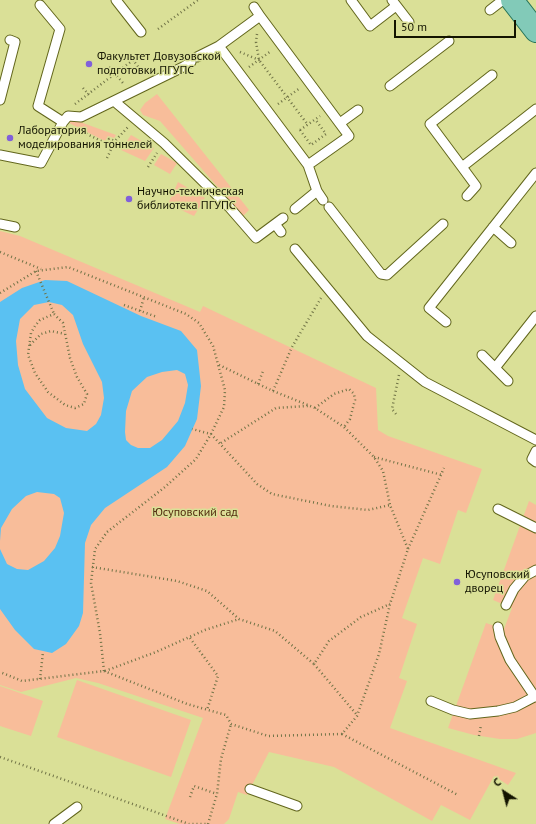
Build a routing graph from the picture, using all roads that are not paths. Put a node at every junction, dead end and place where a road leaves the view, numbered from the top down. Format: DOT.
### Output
graph roads {
  1 [pos="116,0"];
  2 [pos="351,0"];
  3 [pos="503,0"];
  4 [pos="512,0"];
  5 [pos="394,3"];
  6 [pos="40,5"];
  7 [pos="254,7"];
  8 [pos="490,10"];
  9 [pos="260,16"];
  10 [pos="408,22"];
  11 [pos="536,31"];
  12 [pos="141,32"];
  13 [pos="10,40"];
  14 [pos="449,41"];
  15 [pos="219,46"];
  16 [pos="426,46"];
  17 [pos="432,54"];
  18 [pos="492,75"];
  19 [pos="390,86"];
  20 [pos="0,100"];
  21 [pos="114,101"];
  22 [pos="536,109"];
  23 [pos="358,110"];
  24 [pos="65,119"];
  25 [pos="340,123"];
  26 [pos="0,155"];
  27 [pos="308,165"];
  28 [pos="462,167"];
  29 [pos="536,173"];
  30 [pos="317,192"];
  31 [pos="467,196"];
  32 [pos="294,209"];
  33 [pos="283,218"];
  34 [pos="0,224"];
  35 [pos="275,224"];
  36 [pos="443,224"];
  37 [pos="15,227"];
  38 [pos="493,227"];
  39 [pos="282,232"];
  40 [pos="511,243"];
  41 [pos="295,249"];
  42 [pos="536,316"];
  43 [pos="446,322"];
  44 [pos="482,355"];
  45 [pos="495,368"];
  46 [pos="508,381"];
  47 [pos="536,440"];
  48 [pos="536,452"];
  49 [pos="536,462"];
  50 [pos="498,509"];
  51 [pos="536,528"];
  52 [pos="536,570"];
  53 [pos="506,606"];
  54 [pos="498,627"];
  55 [pos="536,696"];
  56 [pos="431,701"];
  57 [pos="250,789"];
  58 [pos="297,806"];
  59 [pos="77,807"];
  60 [pos="54,824"];
  1 -- 12 [label="lane"];
  2 -- 5 [label="lane"];
  3 -- 8 [label="lane"];
  4 -- 11 [label="main road"];
  5 -- 10 [label="lane"];
  6 -- 24 [label="lane"];
  7 -- 9 [label="lane"];
  9 -- 15 [label="lane"];
  9 -- 25 [label="lane"];
  13 -- 20 [label="lane"];
  14 -- 17 [label="lane"];
  15 -- 21 [label="lane"];
  15 -- 27 [label="lane"];
  16 -- 17 [label="lane"];
  17 -- 19 [label="lane"];
  18 -- 28 [label="lane"];
  21 -- 24 [label="lane"];
  21 -- 35 [label="lane"];
  22 -- 28 [label="lane"];
  23 -- 25 [label="lane"];
  24 -- 26 [label="lane"];
  25 -- 27 [label="lane"];
  27 -- 30 [label="lane"];
  28 -- 31 [label="lane"];
  29 -- 38 [label="lane"];
  30 -- 32 [label="lane"];
  30 -- 36 [label="lane"];
  33 -- 35 [label="lane"];
  34 -- 37 [label="lane"];
  35 -- 39 [label="lane"];
  38 -- 40 [label="lane"];
  38 -- 43 [label="lane"];
  41 -- 47 [label="lane"];
  42 -- 45 [label="lane"];
  44 -- 45 [label="lane"];
  45 -- 46 [label="lane"];
  48 -- 49 [label="lane"];
  50 -- 51 [label="lane"];
  52 -- 53 [label="lane"];
  54 -- 55 [label="lane"];
  55 -- 56 [label="lane"];
  57 -- 58 [label="lane"];
  59 -- 60 [label="lane"];
}
